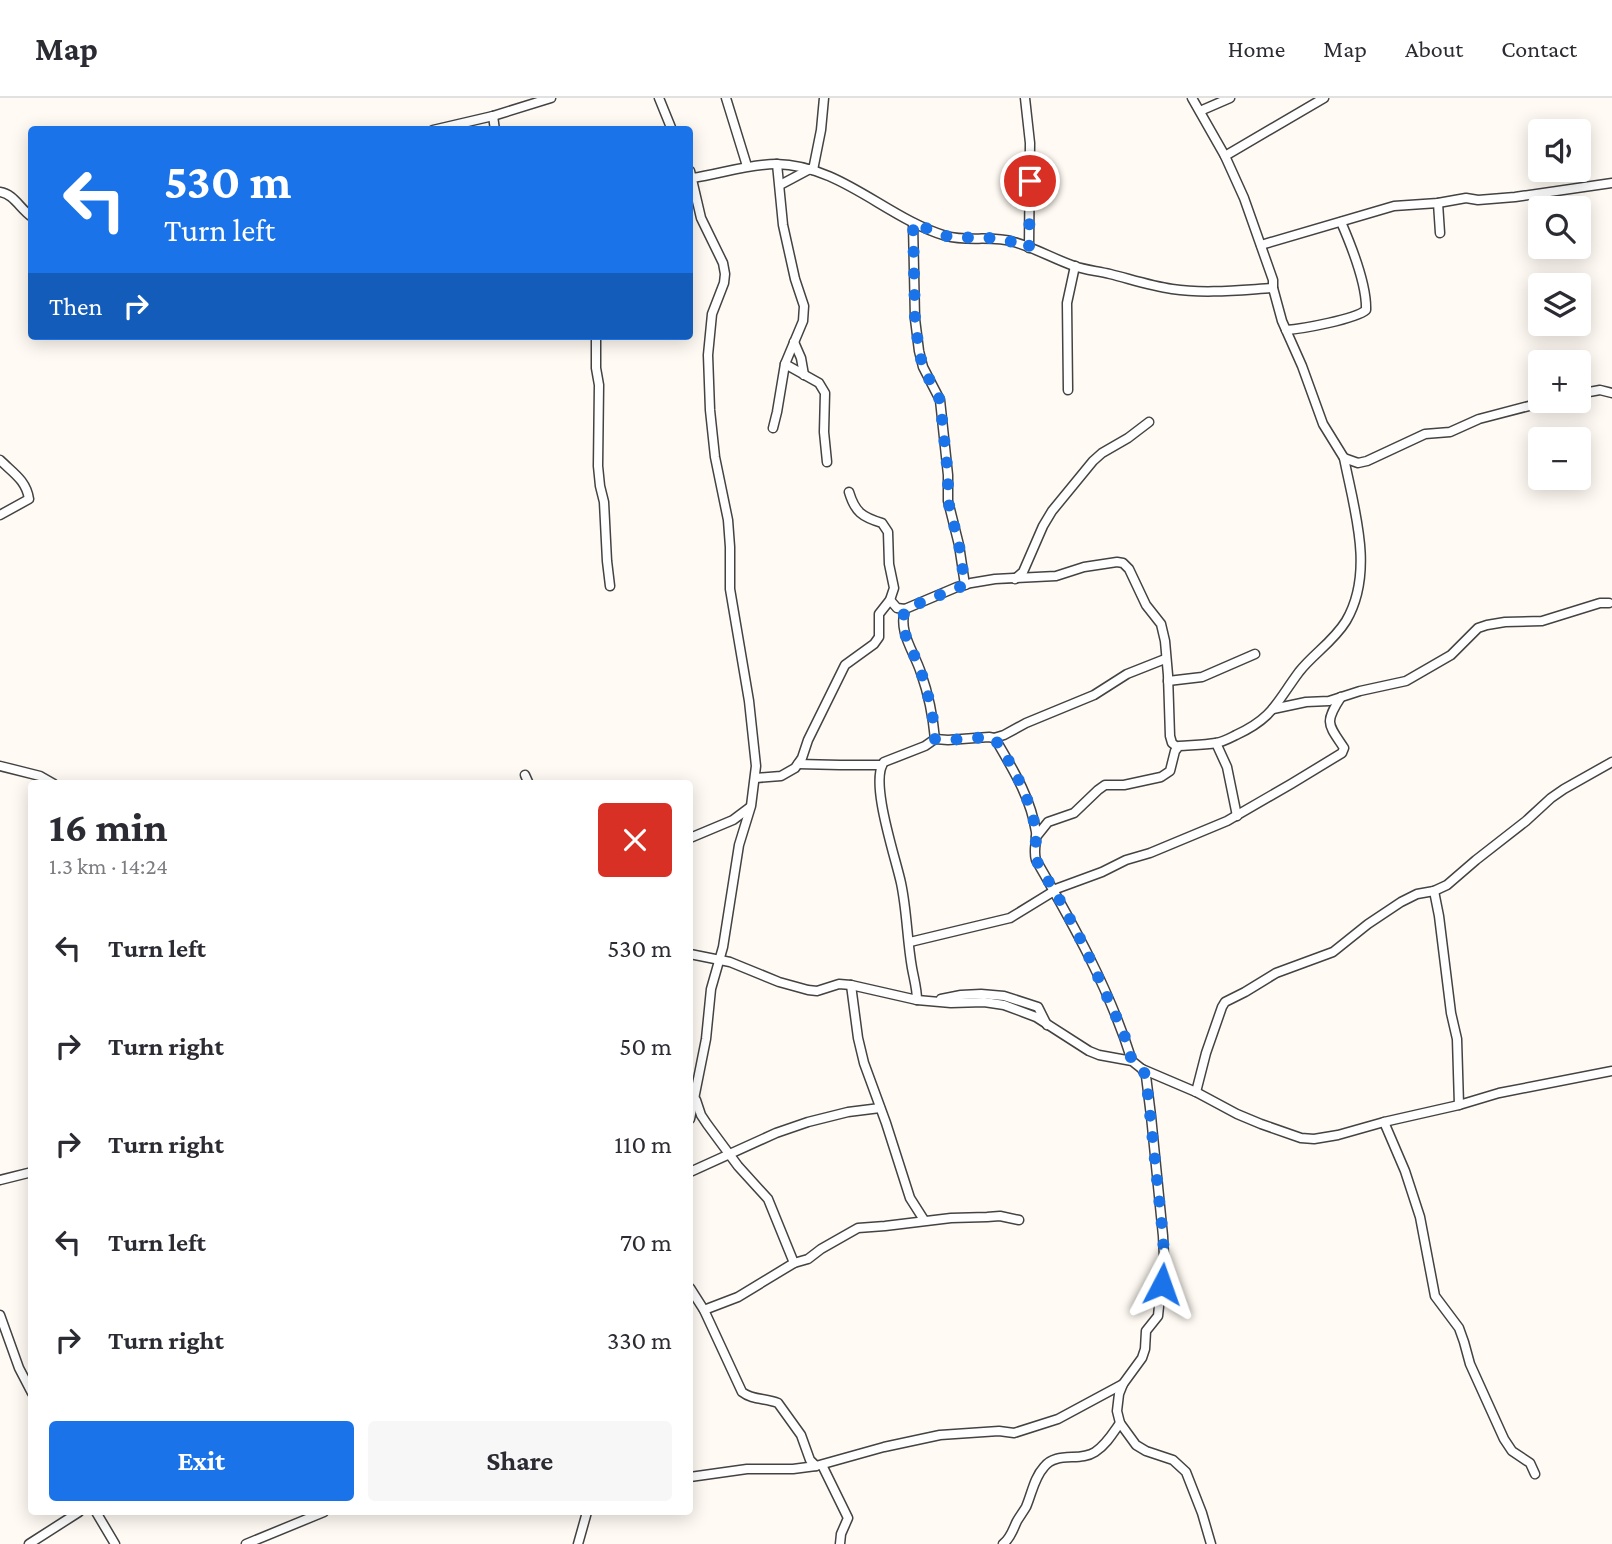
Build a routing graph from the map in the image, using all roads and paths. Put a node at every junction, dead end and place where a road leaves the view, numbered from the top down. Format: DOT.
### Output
graph roads {
  1 [pos="551,98"];
  2 [pos="659,98"];
  3 [pos="726,98"];
  4 [pos="824,98"];
  5 [pos="1025,98"];
  6 [pos="1192,98"];
  7 [pos="1230,98"];
  8 [pos="1324,98"];
  9 [pos="1200,111"];
  10 [pos="494,116"];
  11 [pos="450,126"];
  12 [pos="495,126"];
  13 [pos="670,126"];
  14 [pos="1225,156"];
  15 [pos="778,164"];
  16 [pos="747,166"];
  17 [pos="812,169"];
  18 [pos="693,175"];
  19 [pos="1612,183"];
  20 [pos="693,184"];
  21 [pos="780,185"];
  22 [pos="0,192"];
  23 [pos="1438,203"];
  24 [pos="28,214"];
  25 [pos="1341,222"];
  26 [pos="913,223"];
  27 [pos="1440,233"];
  28 [pos="1261,245"];
  29 [pos="1029,248"];
  30 [pos="1075,266"];
  31 [pos="1273,288"];
  32 [pos="1286,330"];
  33 [pos="596,340"];
  34 [pos="794,342"];
  35 [pos="785,364"];
  36 [pos="804,375"];
  37 [pos="1068,390"];
  38 [pos="1591,392"];
  39 [pos="1612,393"];
  40 [pos="1528,406"];
  41 [pos="1149,422"];
  42 [pos="773,428"];
  43 [pos="1344,458"];
  44 [pos="0,460"];
  45 [pos="827,462"];
  46 [pos="849,492"];
  47 [pos="0,515"];
  48 [pos="1015,579"];
  49 [pos="965,585"];
  50 [pos="610,586"];
  51 [pos="890,600"];
  52 [pos="1609,603"];
  53 [pos="905,609"];
  54 [pos="1255,654"];
  55 [pos="1165,659"];
  56 [pos="1168,681"];
  57 [pos="1341,697"];
  58 [pos="1273,709"];
  59 [pos="994,738"];
  60 [pos="935,739"];
  61 [pos="1216,743"];
  62 [pos="1177,747"];
  63 [pos="1612,762"];
  64 [pos="798,764"];
  65 [pos="882,765"];
  66 [pos="0,766"];
  67 [pos="525,775"];
  68 [pos="756,778"];
  69 [pos="47,780"];
  70 [pos="527,780"];
  71 [pos="751,806"];
  72 [pos="1237,816"];
  73 [pos="693,837"];
  74 [pos="1036,837"];
  75 [pos="1053,890"];
  76 [pos="1434,891"];
  77 [pos="909,942"];
  78 [pos="693,955"];
  79 [pos="720,960"];
  80 [pos="850,985"];
  81 [pos="917,1000"];
  82 [pos="702,1061"];
  83 [pos="1132,1061"];
  84 [pos="693,1063"];
  85 [pos="1142,1069"];
  86 [pos="1612,1071"];
  87 [pos="1196,1092"];
  88 [pos="695,1097"];
  89 [pos="1459,1105"];
  90 [pos="693,1106"];
  91 [pos="880,1108"];
  92 [pos="1384,1122"];
  93 [pos="728,1154"];
  94 [pos="693,1171"];
  95 [pos="28,1173"];
  96 [pos="0,1180"];
  97 [pos="924,1220"];
  98 [pos="1018,1220"];
  99 [pos="794,1263"];
  100 [pos="693,1293"];
  101 [pos="704,1310"];
  102 [pos="0,1315"];
  103 [pos="1123,1384"];
  104 [pos="28,1385"];
  105 [pos="1120,1423"];
  106 [pos="819,1466"];
  107 [pos="1535,1474"];
  108 [pos="693,1477"];
  109 [pos="74,1515"];
  110 [pos="98,1515"];
  111 [pos="586,1515"];
  112 [pos="298,1516"];
  113 [pos="581,1542"];
  114 [pos="29,1544"];
  115 [pos="116,1544"];
  116 [pos="246,1544"];
  117 [pos="840,1544"];
  118 [pos="1003,1544"];
  119 [pos="1211,1544"];
  1 -- 10 [label="street"];
  2 -- 13 [label="street"];
  3 -- 16 [label="street"];
  4 -- 17 [label="street"];
  5 -- 29 [label="street"];
  6 -- 9 [label="street"];
  7 -- 9 [label="street"];
  8 -- 14 [label="street"];
  9 -- 14 [label="street"];
  10 -- 11 [label="street"];
  10 -- 12 [label="street"];
  14 -- 28 [label="street"];
  15 -- 16 [label="street"];
  15 -- 17 [label="street"];
  15 -- 21 [label="street"];
  16 -- 18 [label="street"];
  17 -- 21 [label="street"];
  17 -- 26 [label="street"];
  19 -- 23 [label="street"];
  20 -- 68 [label="street"];
  21 -- 34 [label="street"];
  22 -- 24 [label="street"];
  23 -- 25 [label="street"];
  23 -- 27 [label="street"];
  25 -- 28 [label="street"];
  25 -- 32 [label="street"];
  26 -- 29 [label="street"];
  26 -- 49 [label="street"];
  28 -- 31 [label="street"];
  29 -- 30 [label="street"];
  30 -- 31 [label="street"];
  30 -- 37 [label="street"];
  31 -- 32 [label="street"];
  32 -- 43 [label="street"];
  33 -- 50 [label="street"];
  34 -- 35 [label="street"];
  34 -- 36 [label="street"];
  35 -- 36 [label="street"];
  35 -- 42 [label="street"];
  36 -- 45 [label="street"];
  38 -- 39 [label="street"];
  40 -- 43 [label="street"];
  41 -- 48 [label="street"];
  43 -- 58 [label="street"];
  44 -- 47 [label="street"];
  46 -- 51 [label="street"];
  48 -- 49 [label="street"];
  48 -- 55 [label="street"];
  49 -- 53 [label="street"];
  51 -- 53 [label="street"];
  51 -- 64 [label="street"];
  52 -- 57 [label="street"];
  53 -- 60 [label="street"];
  54 -- 56 [label="street"];
  55 -- 56 [label="street"];
  55 -- 59 [label="street"];
  56 -- 62 [label="street"];
  57 -- 58 [label="street"];
  57 -- 72 [label="street"];
  58 -- 61 [label="street"];
  59 -- 60 [label="street"];
  59 -- 74 [label="street"];
  60 -- 65 [label="street"];
  61 -- 62 [label="street"];
  61 -- 72 [label="street"];
  62 -- 74 [label="street"];
  63 -- 76 [label="street"];
  64 -- 65 [label="street"];
  64 -- 68 [label="street"];
  65 -- 77 [label="street"];
  66 -- 69 [label="street"];
  67 -- 70 [label="street"];
  68 -- 71 [label="street"];
  71 -- 73 [label="street"];
  71 -- 79 [label="street"];
  72 -- 75 [label="street"];
  74 -- 75 [label="street"];
  75 -- 77 [label="street"];
  75 -- 83 [label="street"];
  76 -- 87 [label="street"];
  76 -- 89 [label="street"];
  77 -- 81 [label="street"];
  78 -- 79 [label="street"];
  79 -- 80 [label="street"];
  79 -- 82 [label="street"];
  80 -- 81 [label="street"];
  80 -- 91 [label="street"];
  81 -- 83 [label="street"];
  82 -- 84 [label="street"];
  82 -- 88 [label="street"];
  83 -- 85 [label="street"];
  85 -- 87 [label="street"];
  85 -- 103 [label="street"];
  86 -- 89 [label="street"];
  87 -- 92 [label="street"];
  88 -- 90 [label="street"];
  88 -- 93 [label="street"];
  89 -- 92 [label="street"];
  91 -- 93 [label="street"];
  91 -- 97 [label="street"];
  92 -- 107 [label="street"];
  93 -- 94 [label="street"];
  93 -- 99 [label="street"];
  95 -- 96 [label="street"];
  97 -- 98 [label="street"];
  97 -- 99 [label="street"];
  99 -- 101 [label="street"];
  100 -- 101 [label="street"];
  101 -- 106 [label="street"];
  102 -- 104 [label="street"];
  103 -- 105 [label="street"];
  103 -- 106 [label="street"];
  105 -- 118 [label="street"];
  105 -- 119 [label="street"];
  106 -- 108 [label="street"];
  106 -- 117 [label="street"];
  109 -- 114 [label="street"];
  110 -- 115 [label="street"];
  111 -- 113 [label="street"];
  112 -- 116 [label="street"];
}
